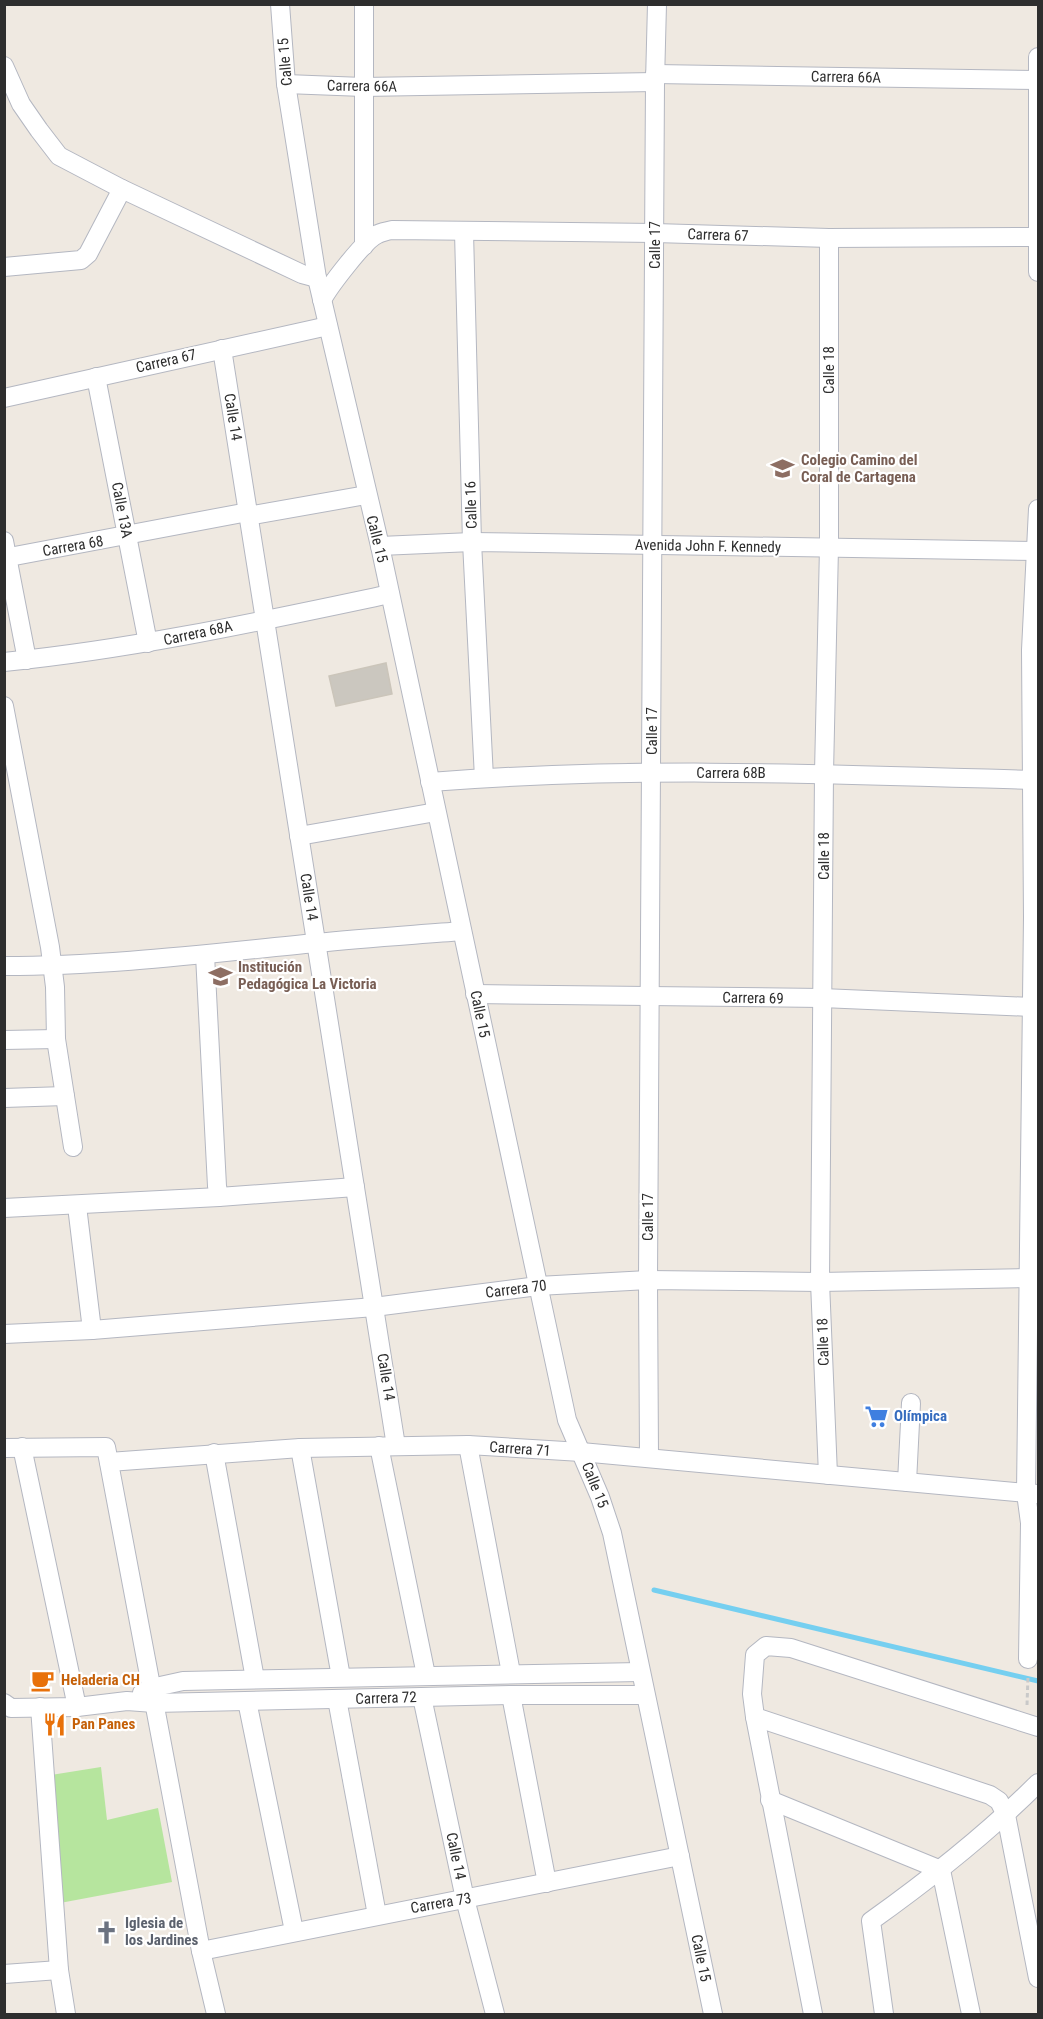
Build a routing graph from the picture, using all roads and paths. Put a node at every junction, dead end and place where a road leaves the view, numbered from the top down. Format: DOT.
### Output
graph roads {
  1 [pos="280,4"];
  2 [pos="364,4"];
  3 [pos="657,4"];
  4 [pos="1038,57"];
  5 [pos="4,66"];
  6 [pos="655,78"];
  7 [pos="1038,80"];
  8 [pos="285,84"];
  9 [pos="363,87"];
  10 [pos="1038,114"];
  11 [pos="122,189"];
  12 [pos="464,232"];
  13 [pos="655,233"];
  14 [pos="1038,237"];
  15 [pos="829,238"];
  16 [pos="364,246"];
  17 [pos="4,267"];
  18 [pos="1038,272"];
  19 [pos="317,278"];
  20 [pos="322,300"];
  21 [pos="328,326"];
  22 [pos="222,349"];
  23 [pos="96,377"];
  24 [pos="4,398"];
  25 [pos="366,495"];
  26 [pos="1038,509"];
  27 [pos="248,514"];
  28 [pos="127,536"];
  29 [pos="472,542"];
  30 [pos="653,545"];
  31 [pos="380,546"];
  32 [pos="829,547"];
  33 [pos="6,552"];
  34 [pos="1038,552"];
  35 [pos="390,594"];
  36 [pos="265,620"];
  37 [pos="148,643"];
  38 [pos="27,660"];
  39 [pos="4,662"];
  40 [pos="4,706"];
  41 [pos="651,772"];
  42 [pos="824,773"];
  43 [pos="484,778"];
  44 [pos="1033,780"];
  45 [pos="430,782"];
  46 [pos="436,812"];
  47 [pos="299,836"];
  48 [pos="462,931"];
  49 [pos="316,943"];
  50 [pos="206,955"];
  51 [pos="4,966"];
  52 [pos="52,966"];
  53 [pos="475,994"];
  54 [pos="650,996"];
  55 [pos="822,998"];
  56 [pos="1031,1007"];
  57 [pos="56,1039"];
  58 [pos="4,1040"];
  59 [pos="65,1096"];
  60 [pos="4,1098"];
  61 [pos="73,1147"];
  62 [pos="355,1187"];
  63 [pos="219,1197"];
  64 [pos="77,1206"];
  65 [pos="4,1208"];
  66 [pos="1034,1250"];
  67 [pos="1029,1278"];
  68 [pos="648,1280"];
  69 [pos="820,1282"];
  70 [pos="538,1286"];
  71 [pos="374,1307"];
  72 [pos="92,1330"];
  73 [pos="4,1334"];
  74 [pos="911,1403"];
  75 [pos="468,1445"];
  76 [pos="388,1446"];
  77 [pos="14,1447"];
  78 [pos="300,1448"];
  79 [pos="581,1452"];
  80 [pos="214,1453"];
  81 [pos="107,1454"];
  82 [pos="649,1458"];
  83 [pos="828,1474"];
  84 [pos="907,1482"];
  85 [pos="1032,1494"];
  86 [pos="1028,1659"];
  87 [pos="640,1672"];
  88 [pos="512,1673"];
  89 [pos="426,1675"];
  90 [pos="341,1677"];
  91 [pos="255,1679"];
  92 [pos="511,1695"];
  93 [pos="645,1695"];
  94 [pos="153,1696"];
  95 [pos="422,1697"];
  96 [pos="338,1699"];
  97 [pos="247,1701"];
  98 [pos="4,1703"];
  99 [pos="40,1707"];
  100 [pos="77,1707"];
  101 [pos="1027,1710"];
  102 [pos="755,1718"];
  103 [pos="1038,1727"];
  104 [pos="1038,1783"];
  105 [pos="770,1800"];
  106 [pos="1006,1815"];
  107 [pos="680,1856"];
  108 [pos="941,1869"];
  109 [pos="547,1883"];
  110 [pos="465,1899"];
  111 [pos="377,1915"];
  112 [pos="294,1932"];
  113 [pos="201,1951"];
  114 [pos="59,1970"];
  115 [pos="4,1974"];
  116 [pos="1038,1977"];
  117 [pos="66,2014"];
  118 [pos="216,2014"];
  119 [pos="495,2014"];
  120 [pos="713,2014"];
  121 [pos="813,2014"];
  122 [pos="884,2014"];
  123 [pos="971,2014"];
  1 -- 8 [label="street, Calle 15"];
  2 -- 9 [label="street"];
  3 -- 6 [label="street, Calle 17"];
  4 -- 7 [label="street"];
  5 -- 11 [label="street"];
  6 -- 7 [label="street, Carrera 66A"];
  6 -- 9 [label="street, Carrera 66A"];
  6 -- 13 [label="street, Calle 17"];
  7 -- 10 [label="street"];
  8 -- 9 [label="street, Carrera 66A"];
  8 -- 19 [label="street, Calle 15"];
  9 -- 16 [label="street"];
  10 -- 14 [label="street"];
  11 -- 17 [label="street"];
  11 -- 19 [label="street"];
  12 -- 13 [label="street, Carrera 67"];
  12 -- 16 [label="street, Carrera 67"];
  12 -- 29 [label="street, Calle 16"];
  13 -- 15 [label="street, Carrera 67"];
  13 -- 30 [label="street, Calle 17"];
  14 -- 15 [label="street, Carrera 67"];
  14 -- 18 [label="street"];
  15 -- 32 [label="street, Calle 18"];
  16 -- 20 [label="street, Carrera 67"];
  19 -- 20 [label="street, Calle 15"];
  20 -- 21 [label="street, Calle 15"];
  21 -- 22 [label="street, Carrera 67"];
  21 -- 25 [label="street, Calle 15"];
  22 -- 23 [label="street, Carrera 67"];
  22 -- 27 [label="street, Calle 14"];
  23 -- 24 [label="street, Carrera 67"];
  23 -- 28 [label="street, Calle 13A"];
  25 -- 27 [label="street, Carrera 68"];
  25 -- 31 [label="street, Calle 15"];
  26 -- 34 [label="street"];
  27 -- 28 [label="street, Carrera 68"];
  27 -- 36 [label="street, Calle 14"];
  28 -- 33 [label="street, Carrera 68"];
  28 -- 37 [label="street, Calle 13A"];
  29 -- 30 [label="street, Avenida John F. Kennedy"];
  29 -- 31 [label="street, Avenida John F. Kennedy"];
  29 -- 43 [label="street, Calle 16"];
  30 -- 32 [label="street, Avenida John F. Kennedy"];
  30 -- 41 [label="street, Calle 17"];
  31 -- 35 [label="street, Calle 15"];
  32 -- 34 [label="street, Avenida John F. Kennedy"];
  32 -- 42 [label="street, Calle 18"];
  33 -- 38 [label="street"];
  34 -- 44 [label="street"];
  35 -- 36 [label="street, Carrera 68A"];
  35 -- 45 [label="street, Calle 15"];
  36 -- 37 [label="street, Carrera 68A"];
  36 -- 47 [label="street, Calle 14"];
  37 -- 38 [label="street, Carrera 68A"];
  38 -- 39 [label="street, Carrera 68A"];
  40 -- 52 [label="street"];
  41 -- 42 [label="street, Carrera 68B"];
  41 -- 43 [label="street, Carrera 68B"];
  41 -- 54 [label="street, Calle 17"];
  42 -- 44 [label="street, Carrera 68B"];
  42 -- 55 [label="street, Calle 18"];
  43 -- 45 [label="street, Carrera 68B"];
  44 -- 56 [label="street"];
  45 -- 46 [label="street, Calle 15"];
  46 -- 47 [label="street"];
  46 -- 48 [label="street, Calle 15"];
  47 -- 49 [label="street, Calle 14"];
  48 -- 49 [label="street"];
  48 -- 53 [label="street, Calle 15"];
  49 -- 50 [label="street"];
  49 -- 62 [label="street, Calle 14"];
  50 -- 52 [label="street"];
  50 -- 63 [label="street"];
  51 -- 52 [label="street"];
  52 -- 57 [label="street"];
  53 -- 54 [label="street, Carrera 69"];
  53 -- 70 [label="street, Calle 15"];
  54 -- 55 [label="street, Carrera 69"];
  54 -- 68 [label="street, Calle 17"];
  55 -- 56 [label="street, Carrera 69"];
  55 -- 69 [label="street, Calle 18"];
  56 -- 66 [label="street"];
  57 -- 58 [label="street"];
  57 -- 59 [label="street"];
  59 -- 60 [label="street"];
  59 -- 61 [label="street"];
  62 -- 63 [label="street"];
  62 -- 71 [label="street, Calle 14"];
  63 -- 64 [label="street"];
  64 -- 65 [label="street"];
  64 -- 72 [label="street"];
  66 -- 67 [label="street"];
  67 -- 69 [label="street, Carrera 70"];
  67 -- 85 [label="street"];
  68 -- 69 [label="street, Carrera 70"];
  68 -- 70 [label="street, Carrera 70"];
  68 -- 82 [label="street, Calle 17"];
  69 -- 83 [label="street, Calle 18"];
  70 -- 71 [label="street, Carrera 70"];
  70 -- 79 [label="street, Calle 15"];
  71 -- 72 [label="street, Carrera 70"];
  71 -- 76 [label="street, Calle 14"];
  72 -- 73 [label="street, Carrera 70"];
  74 -- 84 [label="street"];
  75 -- 76 [label="street, Carrera 71"];
  75 -- 79 [label="street, Carrera 71"];
  75 -- 88 [label="street"];
  76 -- 78 [label="street, Carrera 71"];
  76 -- 89 [label="street, Calle 14"];
  77 -- 81 [label="street, Carrera 71"];
  77 -- 100 [label="street"];
  78 -- 80 [label="street, Carrera 71"];
  78 -- 90 [label="street"];
  79 -- 82 [label="street, Carrera 71"];
  79 -- 87 [label="street, Calle 15"];
  80 -- 81 [label="street, Carrera 71"];
  80 -- 91 [label="street"];
  81 -- 94 [label="street"];
  82 -- 83 [label="street, Carrera 71"];
  83 -- 84 [label="street, Carrera 71"];
  84 -- 85 [label="street, Carrera 71"];
  85 -- 86 [label="street"];
  86 -- 101 [label="path"];
  87 -- 88 [label="street, Carrera 72"];
  87 -- 93 [label="street, Calle 15"];
  88 -- 89 [label="street, Carrera 72"];
  89 -- 90 [label="street, Carrera 72"];
  90 -- 91 [label="street, Carrera 72"];
  91 -- 94 [label="street, Carrera 72"];
  92 -- 93 [label="street, Carrera 72"];
  92 -- 95 [label="street, Carrera 72"];
  92 -- 109 [label="street"];
  93 -- 107 [label="street, Calle 15"];
  94 -- 97 [label="street, Carrera 72"];
  94 -- 100 [label="street, Carrera 72"];
  94 -- 113 [label="street"];
  95 -- 96 [label="street, Carrera 72"];
  95 -- 110 [label="street, Calle 14"];
  96 -- 97 [label="street, Carrera 72"];
  96 -- 111 [label="street"];
  97 -- 112 [label="street"];
  98 -- 99 [label="street, Carrera 72"];
  99 -- 100 [label="street, Carrera 72"];
  99 -- 114 [label="street"];
  102 -- 103 [label="street"];
  102 -- 105 [label="street"];
  102 -- 106 [label="street"];
  104 -- 106 [label="street"];
  105 -- 108 [label="street"];
  105 -- 121 [label="street"];
  106 -- 108 [label="street"];
  106 -- 116 [label="street"];
  107 -- 109 [label="street, Carrera 73"];
  107 -- 120 [label="street, Calle 15"];
  108 -- 122 [label="street"];
  108 -- 123 [label="street"];
  109 -- 110 [label="street, Carrera 73"];
  110 -- 111 [label="street, Carrera 73"];
  110 -- 119 [label="street, Calle 14"];
  111 -- 112 [label="street, Carrera 73"];
  112 -- 113 [label="street, Carrera 73"];
  113 -- 118 [label="street"];
  114 -- 115 [label="street"];
  114 -- 117 [label="street"];
}
